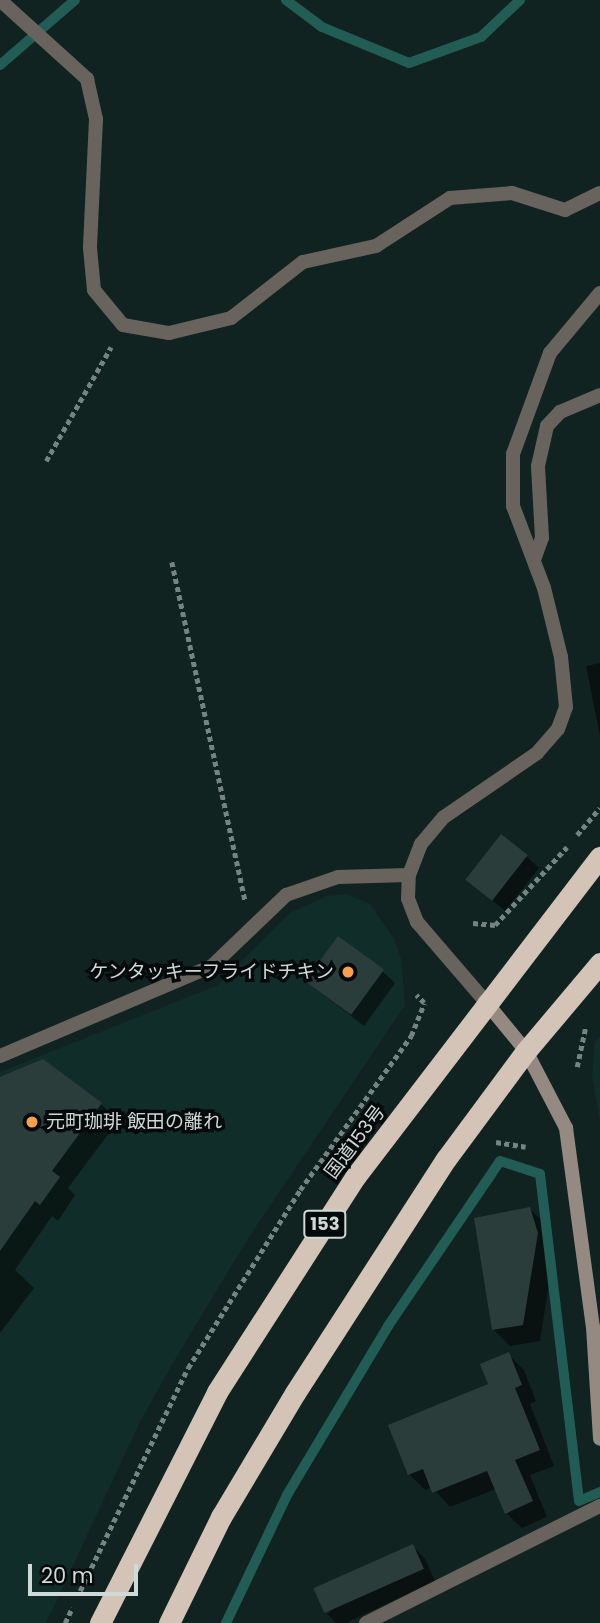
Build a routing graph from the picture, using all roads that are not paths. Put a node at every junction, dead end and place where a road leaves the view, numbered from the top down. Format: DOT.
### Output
graph roads {
  1 [pos="0,0"];
  2 [pos="600,192"];
  3 [pos="600,293"];
  4 [pos="600,395"];
  5 [pos="535,557"];
  6 [pos="600,857"];
  7 [pos="410,876"];
  8 [pos="600,963"];
  9 [pos="485,1001"];
  10 [pos="526,1051"];
  11 [pos="0,1056"];
  12 [pos="600,1439"];
  13 [pos="600,1506"];
  14 [pos="100,1623"];
  15 [pos="169,1623"];
  16 [pos="366,1623"];
  1 -- 2 [label="street"];
  3 -- 5 [label="street"];
  4 -- 5 [label="street"];
  5 -- 7 [label="street"];
  6 -- 9 [label="highway, 国道153号 / 153"];
  7 -- 9 [label="street"];
  7 -- 11 [label="street"];
  8 -- 10 [label="highway"];
  9 -- 10 [label="street"];
  9 -- 14 [label="highway, 国道153号 / 153"];
  10 -- 12 [label="street"];
  10 -- 15 [label="highway"];
  13 -- 16 [label="street"];
}
